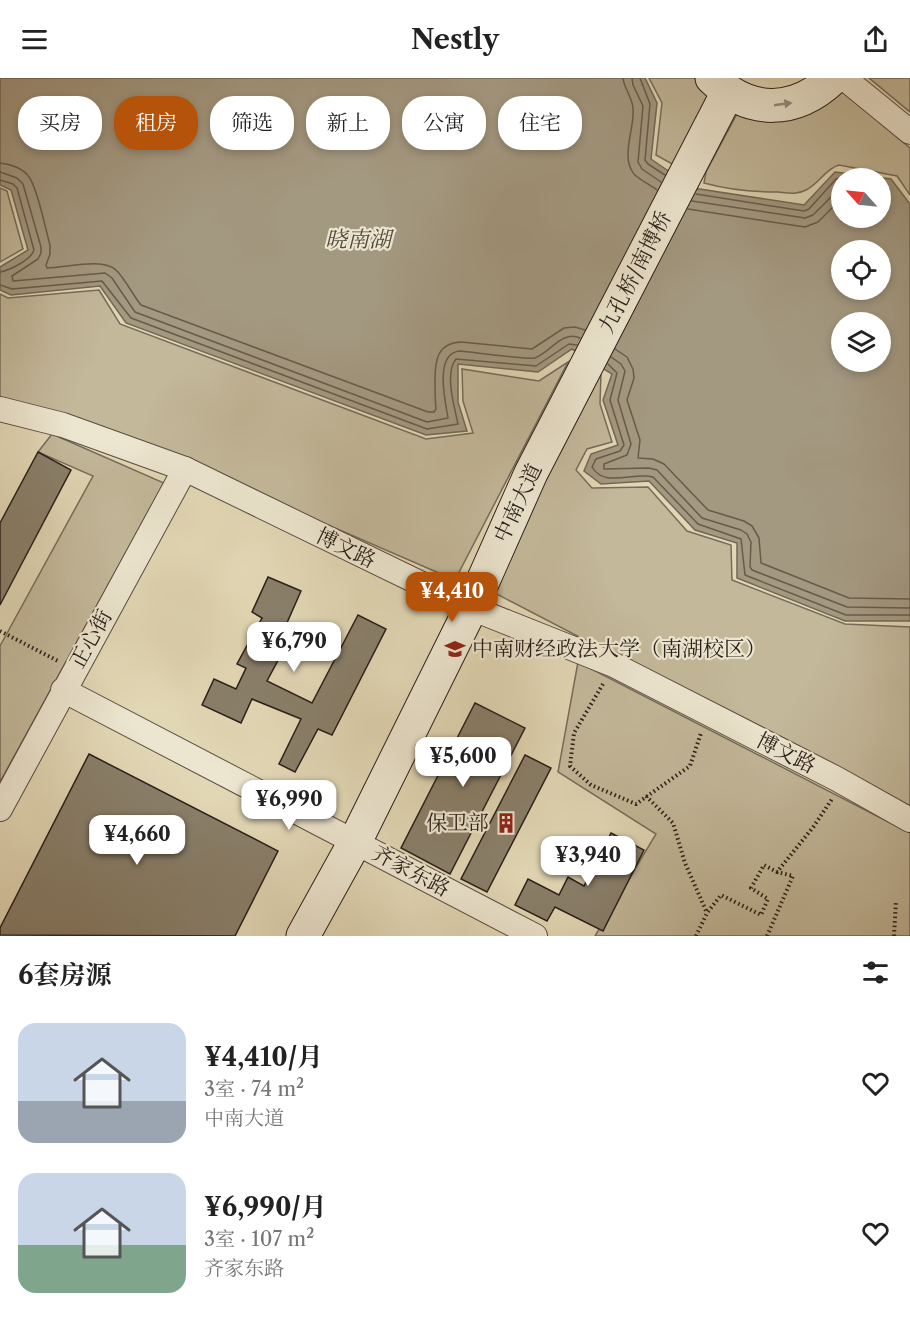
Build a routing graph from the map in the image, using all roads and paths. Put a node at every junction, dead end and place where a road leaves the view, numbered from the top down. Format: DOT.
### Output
graph roads {
  1 [pos="833,78"];
  2 [pos="844,78"];
  3 [pos="720,85"];
  4 [pos="910,132"];
  5 [pos="573,392"];
  6 [pos="0,409"];
  7 [pos="185,469"];
  8 [pos="471,608"];
  9 [pos="0,631"];
  10 [pos="614,665"];
  11 [pos="75,669"];
  12 [pos="63,690"];
  13 [pos="708,713"];
  14 [pos="842,783"];
  15 [pos="646,796"];
  16 [pos="0,809"];
  17 [pos="910,820"];
  18 [pos="355,842"];
  19 [pos="777,872"];
  20 [pos="896,901"];
  21 [pos="707,913"];
  22 [pos="521,933"];
  23 [pos="303,936"];
  24 [pos="696,936"];
  25 [pos="768,936"];
  26 [pos="894,936"];
  3 -- 1 [label="main road, one-way"];
  2 -- 4 [label="street"];
  3 -- 5 [label="main road, 九孔桥/南博桥"];
  5 -- 8 [label="main road, 中南大道"];
  6 -- 7 [label="street, 博文路"];
  7 -- 8 [label="street, 博文路"];
  7 -- 11 [label="street, 正心街"];
  8 -- 10 [label="street, 博文路"];
  8 -- 18 [label="main road, 中南大道"];
  9 -- 11 [label="path"];
  10 -- 13 [label="street, 博文路"];
  10 -- 15 [label="path"];
  11 -- 12 [label="street, 正心街"];
  12 -- 16 [label="street, 正心街"];
  12 -- 18 [label="street, 齐家东路"];
  13 -- 14 [label="street, 博文路"];
  13 -- 15 [label="path"];
  14 -- 17 [label="street, 博文路"];
  14 -- 19 [label="path"];
  15 -- 21 [label="path"];
  18 -- 22 [label="street, 齐家东路"];
  18 -- 23 [label="main road, 中南大道"];
  19 -- 21 [label="path"];
  19 -- 25 [label="path"];
  20 -- 26 [label="path"];
  21 -- 24 [label="path"];
}
